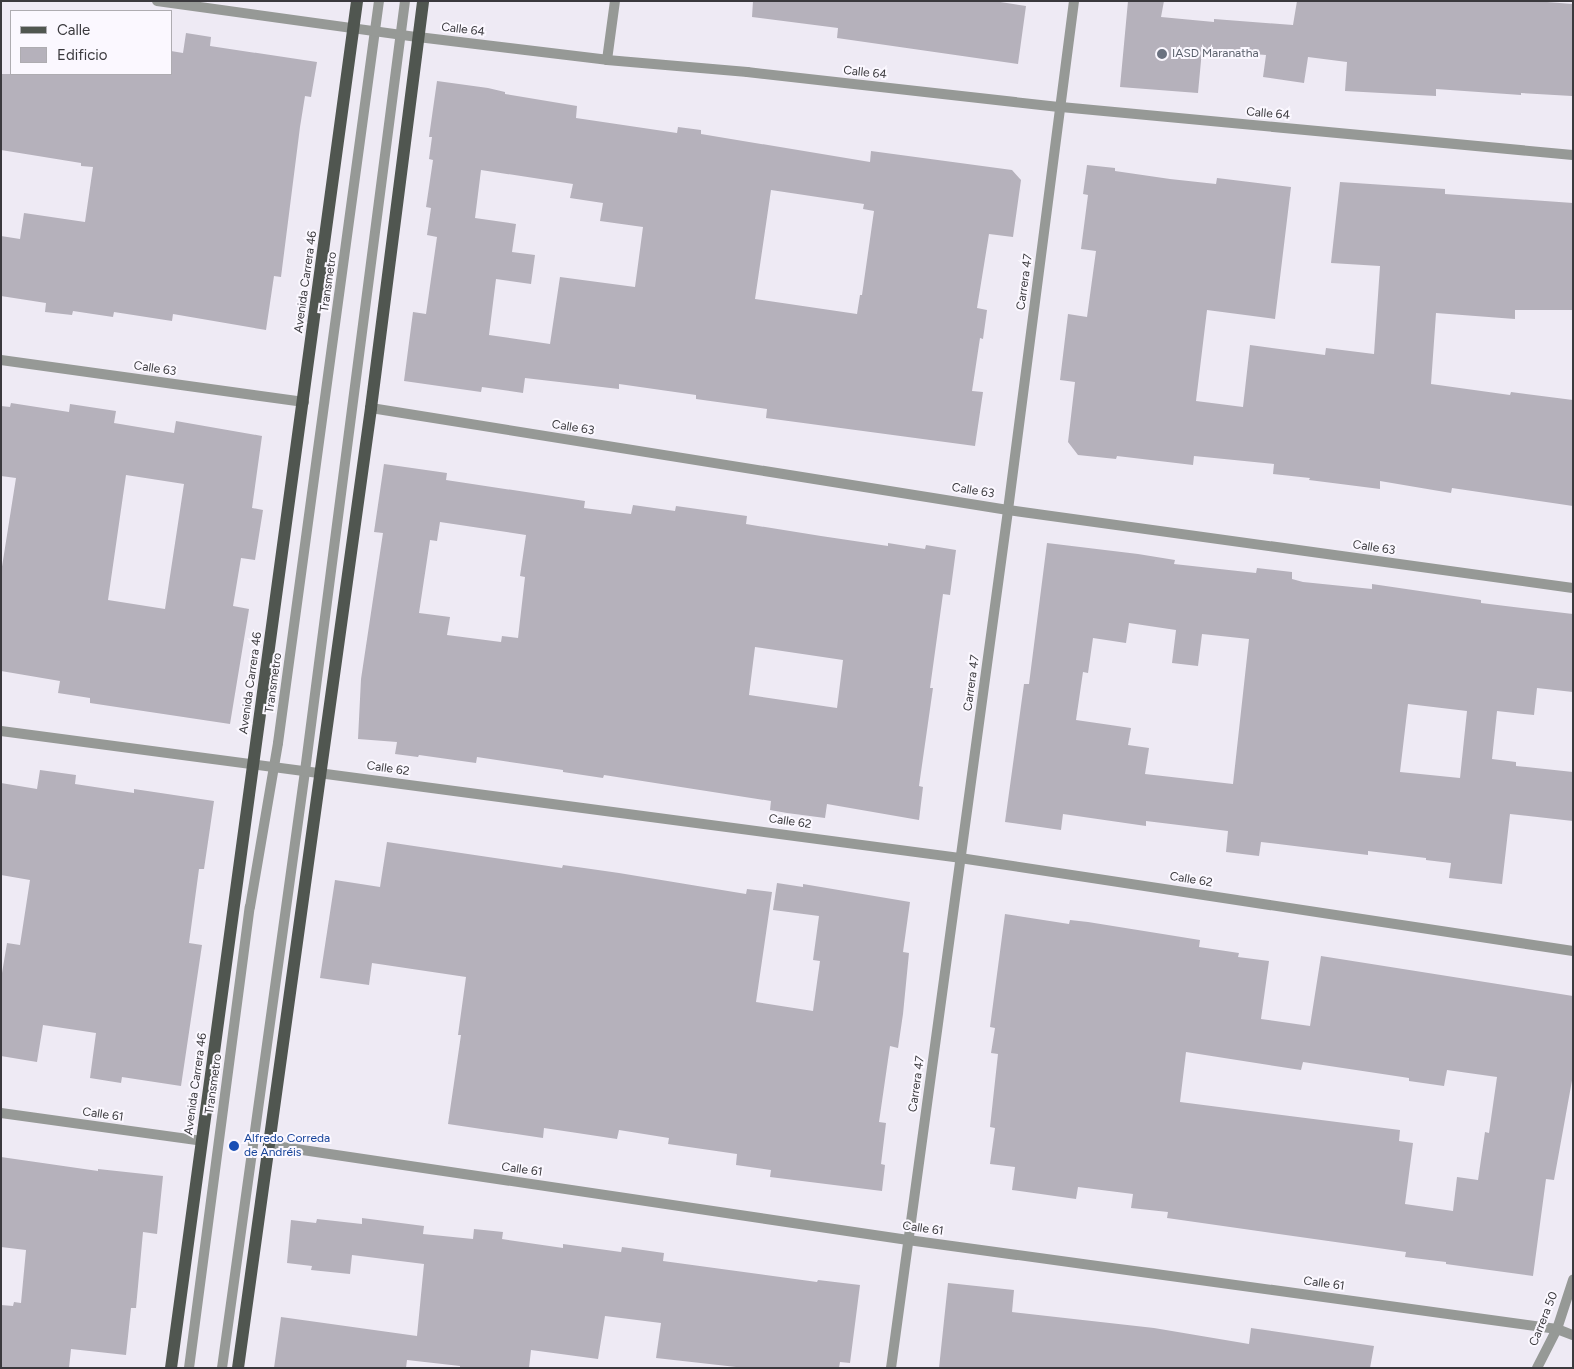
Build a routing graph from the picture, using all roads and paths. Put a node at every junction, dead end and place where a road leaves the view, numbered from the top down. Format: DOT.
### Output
graph roads {
  1 [pos="157,1"];
  2 [pos="357,1"];
  3 [pos="379,1"];
  4 [pos="405,1"];
  5 [pos="423,1"];
  6 [pos="615,1"];
  7 [pos="1074,1"];
  8 [pos="353,28"];
  9 [pos="375,32"];
  10 [pos="400,35"];
  11 [pos="418,37"];
  12 [pos="607,60"];
  13 [pos="1061,107"];
  14 [pos="1573,155"];
  15 [pos="1,360"];
  16 [pos="304,402"];
  17 [pos="371,408"];
  18 [pos="1008,510"];
  19 [pos="1573,588"];
  20 [pos="1,731"];
  21 [pos="254,763"];
  22 [pos="274,766"];
  23 [pos="305,771"];
  24 [pos="320,773"];
  25 [pos="960,858"];
  26 [pos="1573,951"];
  27 [pos="1,1113"];
  28 [pos="202,1141"];
  29 [pos="269,1145"];
  30 [pos="908,1240"];
  31 [pos="1573,1280"];
  32 [pos="1556,1329"];
  33 [pos="1573,1335"];
  34 [pos="171,1368"];
  35 [pos="189,1368"];
  36 [pos="222,1368"];
  37 [pos="238,1368"];
  38 [pos="891,1368"];
  39 [pos="1537,1368"];
  1 -- 8 [label="street, Calle 64"];
  2 -- 8 [label="main road, Avenida Carrera 46"];
  3 -- 9 [label="street, Transmetro"];
  4 -- 10 [label="street"];
  5 -- 11 [label="main road"];
  6 -- 12 [label="street"];
  7 -- 13 [label="street, Carrera 47"];
  8 -- 9 [label="street, Calle 64"];
  8 -- 16 [label="main road, Avenida Carrera 46"];
  9 -- 10 [label="street, Calle 64"];
  9 -- 22 [label="street, Transmetro"];
  10 -- 11 [label="street, Calle 64"];
  10 -- 23 [label="street"];
  11 -- 12 [label="street, Calle 64"];
  11 -- 17 [label="main road"];
  12 -- 13 [label="street, Calle 64"];
  13 -- 14 [label="street, Calle 64"];
  13 -- 18 [label="street, Carrera 47"];
  15 -- 16 [label="street, Calle 63"];
  16 -- 21 [label="main road, Avenida Carrera 46"];
  17 -- 18 [label="street, Calle 63"];
  17 -- 24 [label="main road"];
  18 -- 19 [label="street, Calle 63"];
  18 -- 25 [label="street, Carrera 47"];
  20 -- 21 [label="street, Calle 62"];
  21 -- 22 [label="street, Calle 62"];
  21 -- 28 [label="main road, Avenida Carrera 46"];
  22 -- 23 [label="street, Calle 62"];
  22 -- 35 [label="street, Transmetro"];
  23 -- 24 [label="street, Calle 62"];
  23 -- 36 [label="street"];
  24 -- 25 [label="street, Calle 62"];
  24 -- 29 [label="main road"];
  25 -- 26 [label="street, Calle 62"];
  25 -- 30 [label="street, Carrera 47"];
  27 -- 28 [label="street, Calle 61"];
  28 -- 34 [label="main road, Avenida Carrera 46"];
  29 -- 30 [label="street, Calle 61"];
  29 -- 37 [label="main road"];
  30 -- 32 [label="street, Calle 61"];
  30 -- 38 [label="street, Carrera 47"];
  31 -- 32 [label="street, Carrera 50"];
  32 -- 33 [label="street, Calle 61"];
  32 -- 39 [label="street, Carrera 50"];
}
